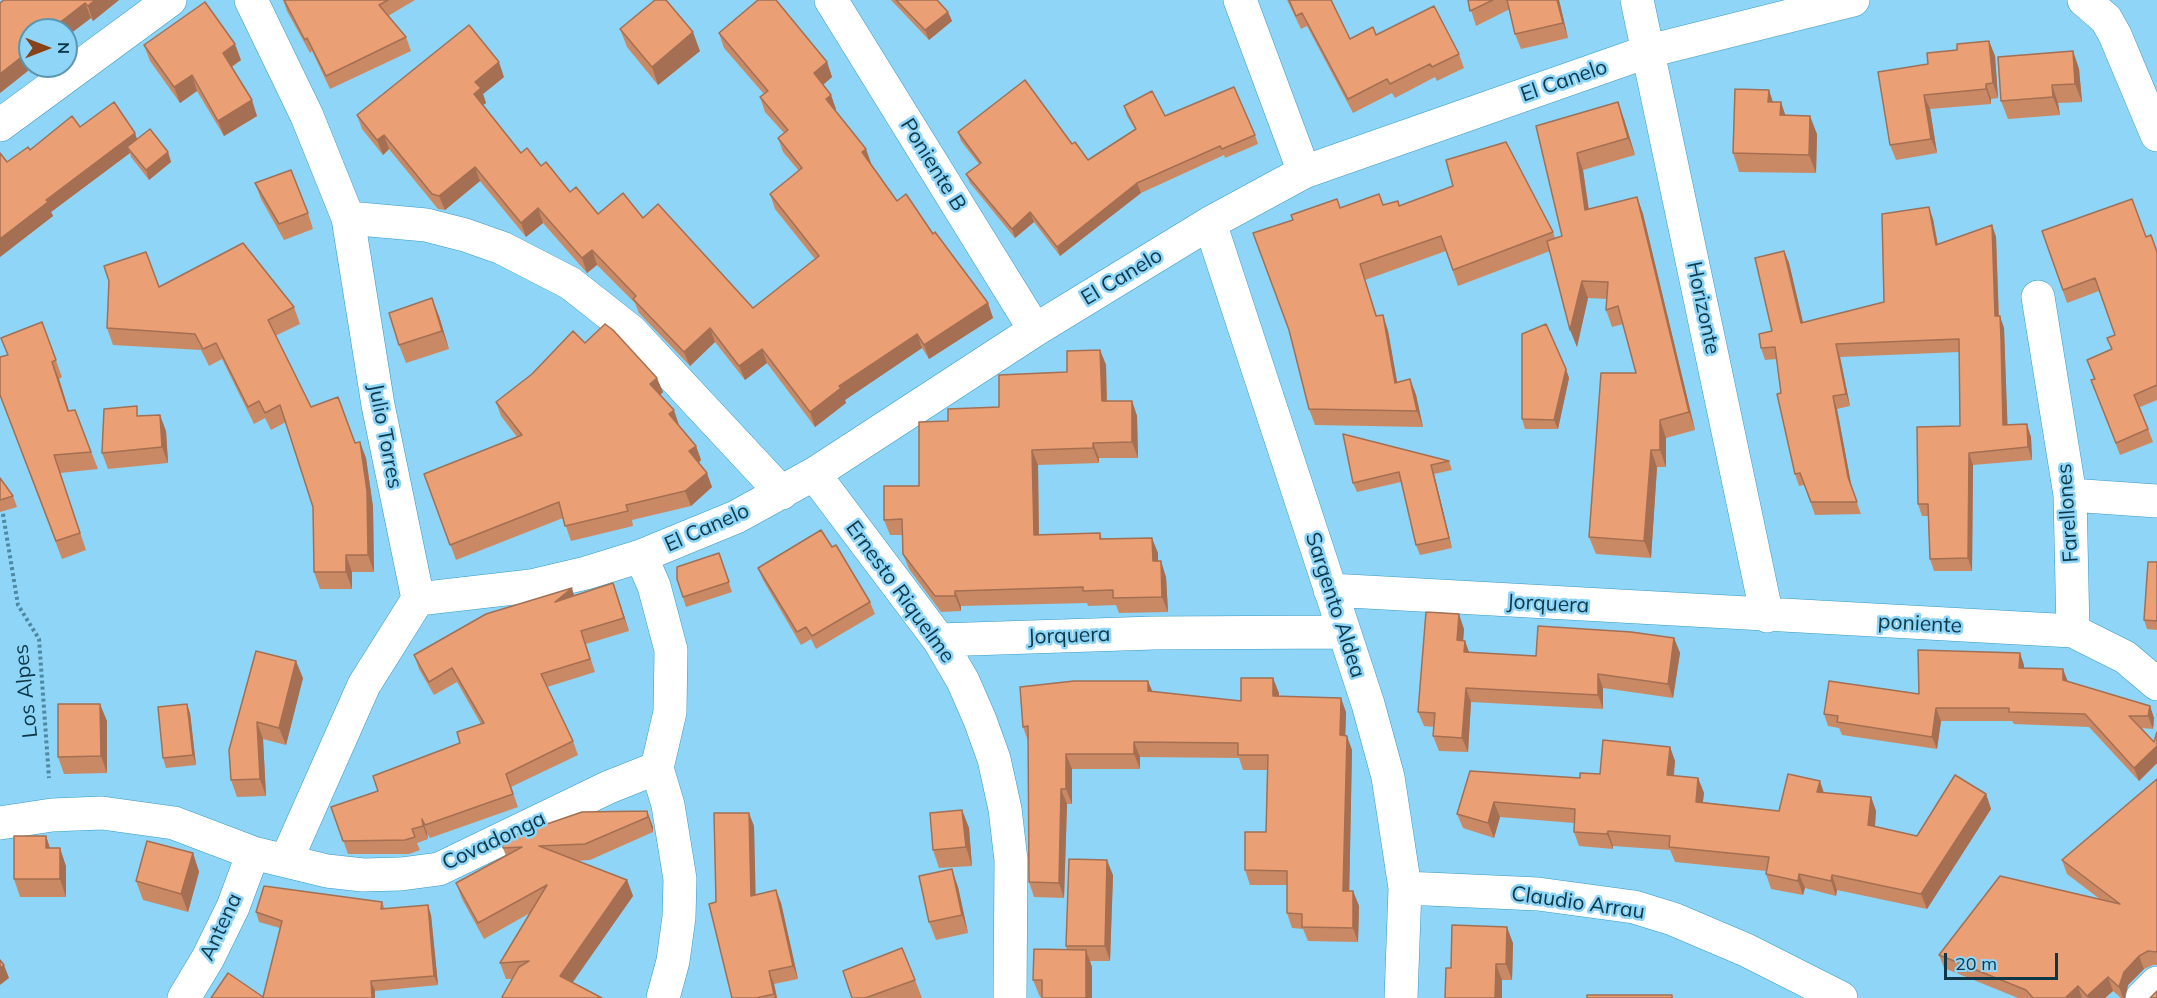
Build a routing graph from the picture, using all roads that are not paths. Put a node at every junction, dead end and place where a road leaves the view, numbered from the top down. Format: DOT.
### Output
graph roads {
  1 [pos="170,0"];
  2 [pos="250,0"];
  3 [pos="831,0"];
  4 [pos="1240,0"];
  5 [pos="1637,0"];
  6 [pos="1852,0"];
  7 [pos="2084,0"];
  8 [pos="1649,51"];
  9 [pos="0,125"];
  10 [pos="2157,135"];
  11 [pos="1304,172"];
  12 [pos="348,218"];
  13 [pos="1210,223"];
  14 [pos="2038,297"];
  15 [pos="1035,330"];
  16 [pos="814,474"];
  17 [pos="782,493"];
  18 [pos="2070,495"];
  19 [pos="2157,501"];
  20 [pos="640,556"];
  21 [pos="1330,591"];
  22 [pos="418,599"];
  23 [pos="1767,616"];
  24 [pos="2073,631"];
  25 [pos="1343,632"];
  26 [pos="939,640"];
  27 [pos="2157,684"];
  28 [pos="657,768"];
  29 [pos="0,823"];
  30 [pos="253,854"];
  31 [pos="286,861"];
  32 [pos="1405,888"];
  33 [pos="2157,983"];
  34 [pos="1832,996"];
  35 [pos="184,998"];
  36 [pos="663,998"];
  37 [pos="1010,998"];
  38 [pos="1401,998"];
  39 [pos="2142,998"];
  1 -- 9 [label="street"];
  2 -- 12 [label="street, Julio Torres"];
  3 -- 15 [label="street, Poniente B"];
  4 -- 11 [label="street"];
  5 -- 8 [label="street, Horizonte"];
  6 -- 8 [label="street, El Canelo"];
  7 -- 10 [label="street"];
  8 -- 11 [label="street, El Canelo"];
  8 -- 23 [label="street, Horizonte"];
  11 -- 13 [label="street, El Canelo"];
  12 -- 17 [label="street"];
  12 -- 22 [label="street, Julio Torres"];
  13 -- 15 [label="street, El Canelo"];
  13 -- 21 [label="street, Sargento Aldea"];
  14 -- 18 [label="street, Farellones"];
  15 -- 16 [label="street, El Canelo"];
  16 -- 17 [label="street, El Canelo"];
  16 -- 26 [label="street, Ernesto Riquelme"];
  17 -- 20 [label="street, El Canelo"];
  18 -- 19 [label="street"];
  18 -- 24 [label="street, Farellones"];
  20 -- 22 [label="street, El Canelo"];
  20 -- 28 [label="street"];
  21 -- 23 [label="street, Jorquera"];
  21 -- 25 [label="street, Sargento Aldea"];
  22 -- 31 [label="street"];
  23 -- 24 [label="street, poniente"];
  24 -- 27 [label="street"];
  25 -- 26 [label="street, Jorquera"];
  25 -- 32 [label="street, Sargento Aldea"];
  26 -- 37 [label="street, Ernesto Riquelme"];
  28 -- 31 [label="street, Covadonga"];
  28 -- 36 [label="street"];
  29 -- 30 [label="street, Covadonga"];
  30 -- 31 [label="street, Covadonga"];
  30 -- 35 [label="street, Antena"];
  32 -- 34 [label="street, Claudio Arrau"];
  32 -- 38 [label="street, Sargento Aldea"];
  33 -- 39 [label="street"];
}
